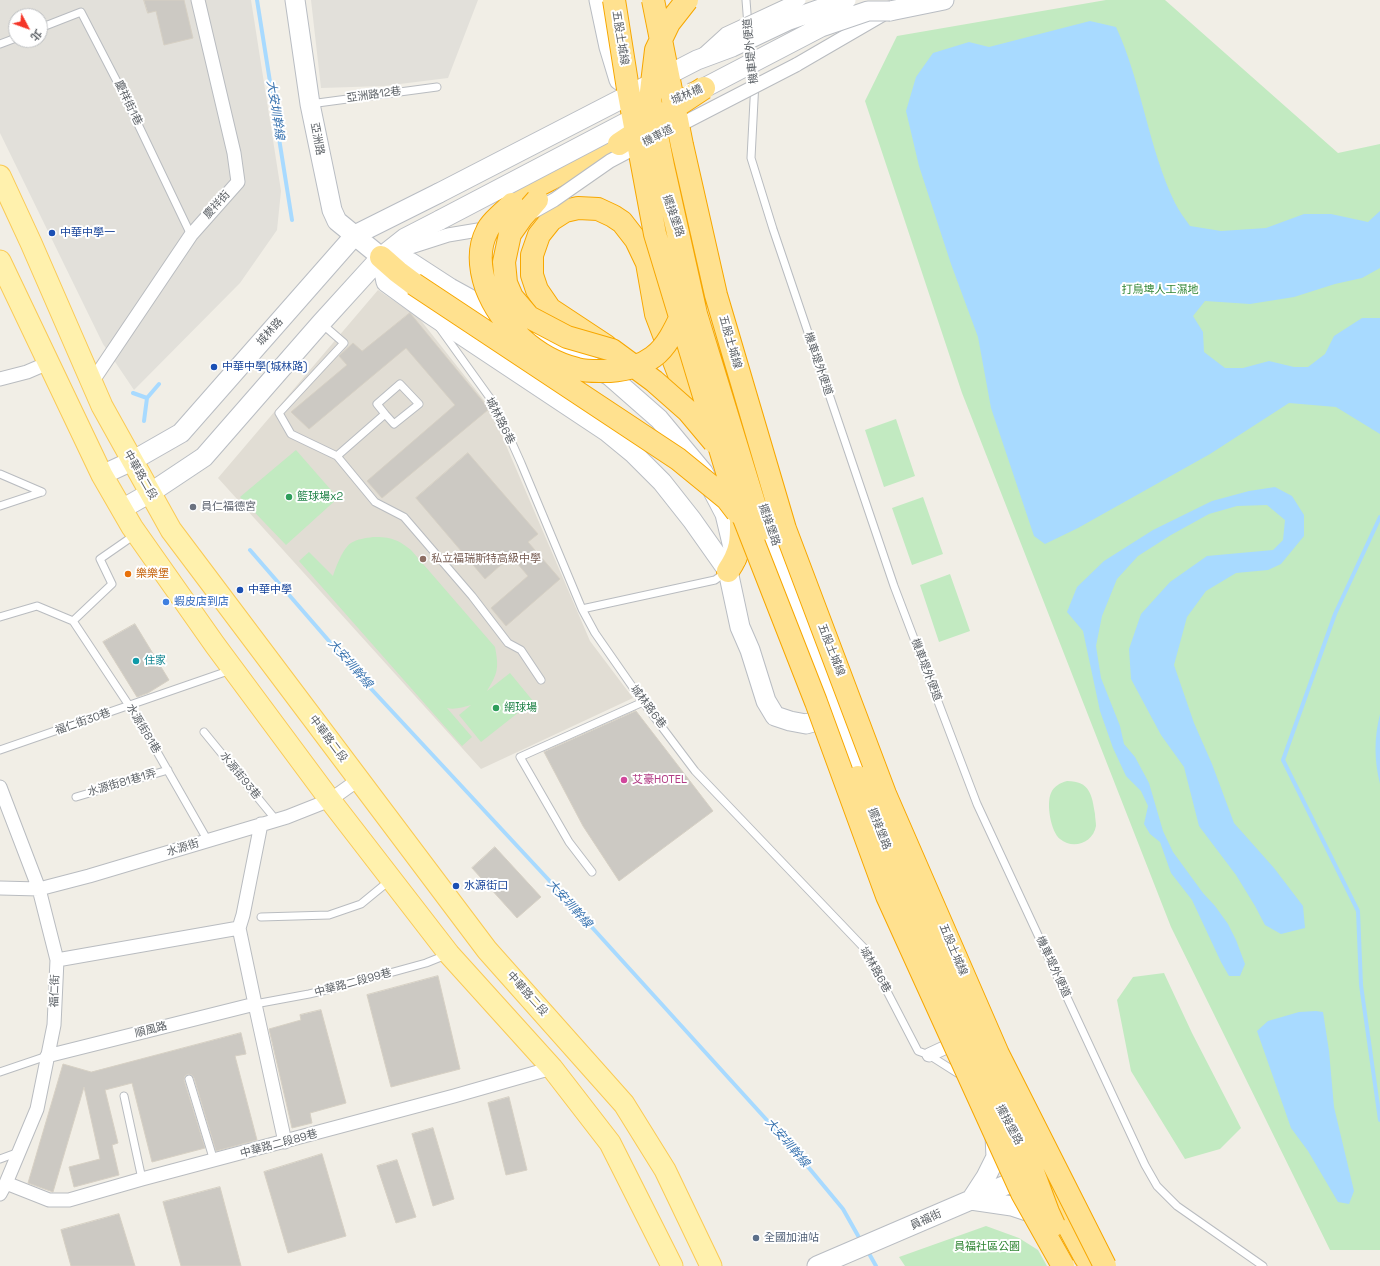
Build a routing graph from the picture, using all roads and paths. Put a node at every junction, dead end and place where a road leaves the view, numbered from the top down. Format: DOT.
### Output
graph roads {
  1 [pos="198,0"];
  2 [pos="295,0"];
  3 [pos="599,0"];
  4 [pos="614,0"];
  5 [pos="629,0"];
  6 [pos="653,0"];
  7 [pos="687,0"];
  8 [pos="746,0"];
  9 [pos="799,0"];
  10 [pos="846,0"];
  11 [pos="944,0"];
  12 [pos="890,11"];
  13 [pos="48,25"];
  14 [pos="697,60"];
  15 [pos="437,87"];
  16 [pos="704,88"];
  17 [pos="310,104"];
  18 [pos="619,144"];
  19 [pos="0,176"];
  20 [pos="526,215"];
  21 [pos="478,230"];
  22 [pos="191,235"];
  23 [pos="355,235"];
  24 [pos="380,257"];
  25 [pos="0,261"];
  26 [pos="430,314"];
  27 [pos="321,323"];
  28 [pos="612,350"];
  29 [pos="48,363"];
  30 [pos="0,379"];
  31 [pos="92,382"];
  32 [pos="385,414"];
  33 [pos="337,456"];
  34 [pos="132,461"];
  35 [pos="0,474"];
  36 [pos="102,475"];
  37 [pos="150,493"];
  38 [pos="0,506"];
  39 [pos="122,509"];
  40 [pos="137,534"];
  41 [pos="732,565"];
  42 [pos="779,571"];
  43 [pos="582,609"];
  44 [pos="0,617"];
  45 [pos="73,621"];
  46 [pos="233,670"];
  47 [pos="541,680"];
  48 [pos="643,702"];
  49 [pos="816,702"];
  50 [pos="130,706"];
  51 [pos="835,716"];
  52 [pos="204,732"];
  53 [pos="0,750"];
  54 [pos="168,770"];
  55 [pos="358,780"];
  56 [pos="0,787"];
  57 [pos="76,796"];
  58 [pos="330,800"];
  59 [pos="276,820"];
  60 [pos="261,824"];
  61 [pos="208,841"];
  62 [pos="592,872"];
  63 [pos="391,879"];
  64 [pos="0,888"];
  65 [pos="39,889"];
  66 [pos="261,917"];
  67 [pos="239,928"];
  68 [pos="449,954"];
  69 [pos="57,960"];
  70 [pos="255,1004"];
  71 [pos="968,1037"];
  72 [pos="929,1055"];
  73 [pos="47,1056"];
  74 [pos="552,1068"];
  75 [pos="0,1072"];
  76 [pos="189,1079"];
  77 [pos="124,1096"];
  78 [pos="991,1097"];
  79 [pos="285,1142"];
  80 [pos="19,1152"];
  81 [pos="0,1159"];
  82 [pos="214,1161"];
  83 [pos="1032,1167"];
  84 [pos="142,1179"];
  85 [pos="3,1189"];
  86 [pos="971,1200"];
  87 [pos="1063,1227"];
  88 [pos="672,1266"];
  89 [pos="711,1266"];
  90 [pos="817,1266"];
  91 [pos="1063,1266"];
  92 [pos="1074,1266"];
  93 [pos="1084,1266"];
  94 [pos="1091,1266"];
  95 [pos="1105,1266"];
  96 [pos="1263,1266"];
  1 -- 22 [label="street, 慶祥街"];
  2 -- 17 [label="street, 亞洲路"];
  3 -- 51 [label="street, 擺接堡路"];
  4 -- 49 [label="highway, 五股土城線, bridge"];
  5 -- 18 [label="highway, bridge"];
  6 -- 95 [label="highway, 五股土城線, bridge"];
  7 -- 49 [label="highway, bridge"];
  8 -- 96 [label="lane, 機車堤外便道"];
  9 -- 14 [label="street, bridge"];
  10 -- 14 [label="street, bridge"];
  11 -- 12 [label="street, 城林橋"];
  12 -- 16 [label="street, 城林橋, bridge"];
  12 -- 20 [label="street, 機車道, bridge"];
  13 -- 22 [label="lane, 慶祥街1巷"];
  14 -- 23 [label="street, 城林路, bridge"];
  15 -- 17 [label="lane, 亞洲路12巷"];
  16 -- 18 [label="highway, bridge"];
  16 -- 24 [label="street, 城林橋, bridge"];
  17 -- 23 [label="street, 亞洲路"];
  18 -- 28 [label="highway, bridge"];
  19 -- 31 [label="main road, 中華路二段"];
  21 -- 24 [label="street"];
  22 -- 31 [label="street, 慶祥街"];
  23 -- 24 [label="street, 亞洲路"];
  23 -- 34 [label="street, 城林路"];
  24 -- 26 [label="street"];
  24 -- 27 [label="street"];
  24 -- 41 [label="street"];
  24 -- 42 [label="highway, bridge"];
  25 -- 29 [label="main road"];
  26 -- 41 [label="street"];
  26 -- 43 [label="lane, 城林路6巷"];
  27 -- 33 [label="lane"];
  27 -- 37 [label="street"];
  28 -- 41 [label="highway, bridge"];
  28 -- 42 [label="highway, bridge"];
  29 -- 30 [label="street"];
  29 -- 36 [label="main road"];
  31 -- 34 [label="main road, 中華路二段"];
  32 -- 32 [label="lane"];
  32 -- 33 [label="lane"];
  33 -- 47 [label="lane"];
  34 -- 36 [label="street, 城林路"];
  34 -- 37 [label="main road, 中華路二段"];
  35 -- 38 [label="lane"];
  36 -- 39 [label="main road"];
  37 -- 39 [label="street"];
  37 -- 55 [label="main road, 中華路二段"];
  39 -- 40 [label="main road"];
  40 -- 45 [label="lane"];
  40 -- 46 [label="main road"];
  41 -- 43 [label="lane"];
  41 -- 51 [label="street"];
  42 -- 83 [label="highway, bridge"];
  43 -- 48 [label="lane, 城林路6巷"];
  44 -- 45 [label="lane"];
  45 -- 50 [label="lane, 水源街81巷"];
  46 -- 50 [label="lane, 福仁街30巷"];
  46 -- 58 [label="main road"];
  48 -- 62 [label="lane"];
  48 -- 72 [label="lane, 城林路6巷"];
  49 -- 91 [label="highway, 五股土城線, bridge"];
  50 -- 53 [label="lane, 福仁街30巷"];
  50 -- 54 [label="lane, 水源街81巷"];
  51 -- 71 [label="street, 擺接堡路"];
  52 -- 59 [label="lane, 水源街93巷"];
  54 -- 57 [label="lane, 水源街81巷1弄"];
  54 -- 61 [label="lane, 水源街81巷"];
  55 -- 58 [label="street, 水源街"];
  55 -- 89 [label="main road, 中華路二段"];
  56 -- 65 [label="street, 福仁街"];
  58 -- 59 [label="street, 水源街"];
  58 -- 63 [label="main road"];
  59 -- 60 [label="street, 水源街"];
  60 -- 61 [label="street, 水源街"];
  60 -- 67 [label="street"];
  61 -- 65 [label="street, 水源街"];
  63 -- 66 [label="lane"];
  63 -- 68 [label="main road"];
  64 -- 65 [label="street, 水源街"];
  65 -- 69 [label="street, 福仁街"];
  67 -- 69 [label="street"];
  67 -- 70 [label="street"];
  68 -- 70 [label="lane, 中華路二段99巷"];
  68 -- 74 [label="main road"];
  69 -- 73 [label="street, 福仁街"];
  70 -- 73 [label="street, 順風路"];
  70 -- 79 [label="street"];
  71 -- 72 [label="street"];
  71 -- 78 [label="street, 擺接堡路"];
  72 -- 78 [label="lane, 城林路6巷"];
  73 -- 75 [label="lane"];
  73 -- 80 [label="street, 福仁街"];
  74 -- 79 [label="street, 中華路二段89巷"];
  74 -- 88 [label="main road"];
  76 -- 82 [label="lane"];
  77 -- 84 [label="lane"];
  78 -- 83 [label="street, 擺接堡路"];
  78 -- 86 [label="street"];
  79 -- 82 [label="street, 中華路二段89巷"];
  80 -- 81 [label="lane"];
  80 -- 85 [label="street, 福仁街"];
  82 -- 84 [label="street, 中華路二段89巷"];
  83 -- 86 [label="street, 員福街"];
  83 -- 87 [label="street, 擺接堡路"];
  83 -- 92 [label="highway, bridge"];
  83 -- 94 [label="highway, bridge"];
  84 -- 85 [label="street, 中華路二段89巷"];
  86 -- 87 [label="street"];
  86 -- 90 [label="street, 員福街"];
  87 -- 93 [label="street, 擺接堡路"];
}
